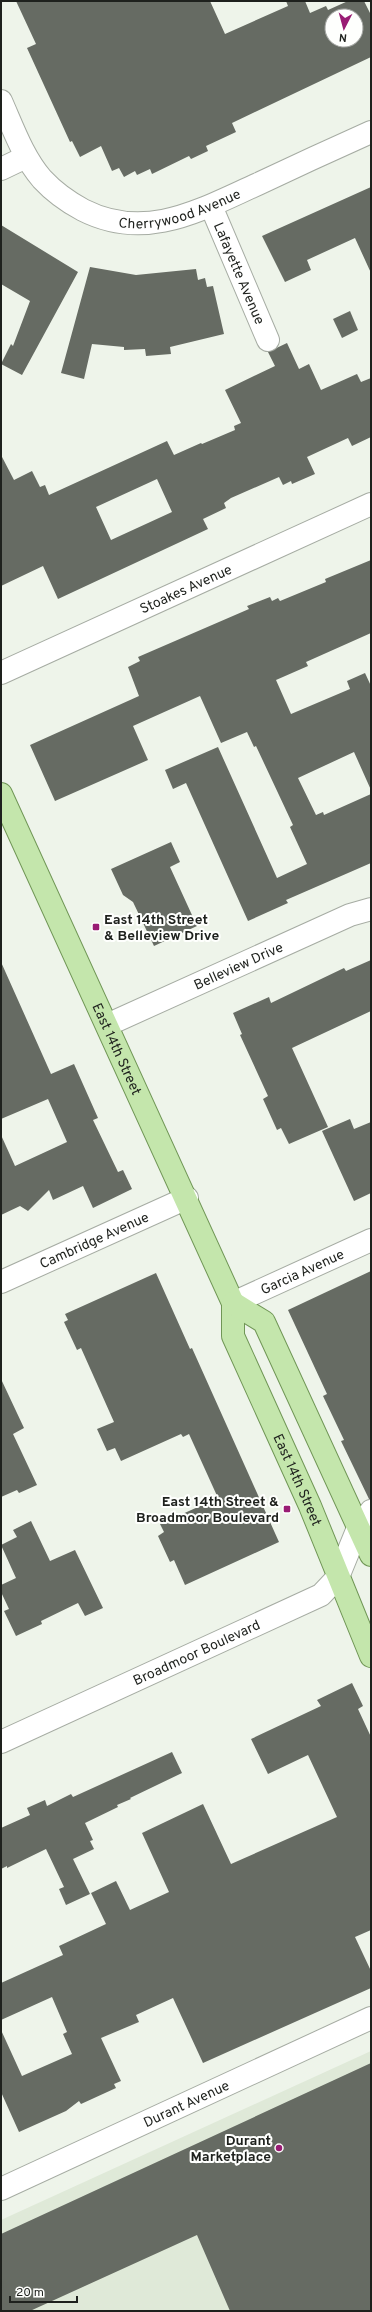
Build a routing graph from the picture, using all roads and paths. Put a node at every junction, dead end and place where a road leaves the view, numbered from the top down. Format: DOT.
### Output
graph roads {
  1 [pos="1,101"];
  2 [pos="371,132"];
  3 [pos="26,157"];
  4 [pos="1,169"];
  5 [pos="211,206"];
  6 [pos="268,340"];
  7 [pos="371,504"];
  8 [pos="1,673"];
  9 [pos="2,800"];
  10 [pos="371,909"];
  11 [pos="107,1025"];
  12 [pos="187,1198"];
  13 [pos="371,1240"];
  14 [pos="1,1282"];
  15 [pos="233,1303"];
  16 [pos="371,1511"];
  17 [pos="358,1528"];
  18 [pos="371,1555"];
  19 [pos="338,1577"];
  20 [pos="371,1656"];
  21 [pos="1,1742"];
  22 [pos="371,2018"];
  23 [pos="1,2189"];
  1 -- 3 [label="street"];
  2 -- 5 [label="street, Cherrywood Avenue"];
  3 -- 4 [label="street"];
  3 -- 5 [label="street, Cherrywood Avenue"];
  5 -- 6 [label="street, Lafayette Avenue"];
  7 -- 8 [label="street, Stoakes Avenue"];
  9 -- 11 [label="main road, East 14th Street"];
  10 -- 11 [label="street, Belleview Drive"];
  11 -- 12 [label="main road, East 14th Street"];
  12 -- 14 [label="street, Cambridge Avenue"];
  12 -- 15 [label="main road, East 14th Street"];
  13 -- 15 [label="street, Garcia Avenue"];
  15 -- 17 [label="main road"];
  15 -- 19 [label="main road, East 14th Street"];
  16 -- 17 [label="street, Broadmoor Boulevard"];
  17 -- 18 [label="main road"];
  17 -- 19 [label="street, Broadmoor Boulevard"];
  19 -- 20 [label="main road, East 14th Street"];
  19 -- 21 [label="street, Broadmoor Boulevard"];
  22 -- 23 [label="street, Durant Avenue"];
}
